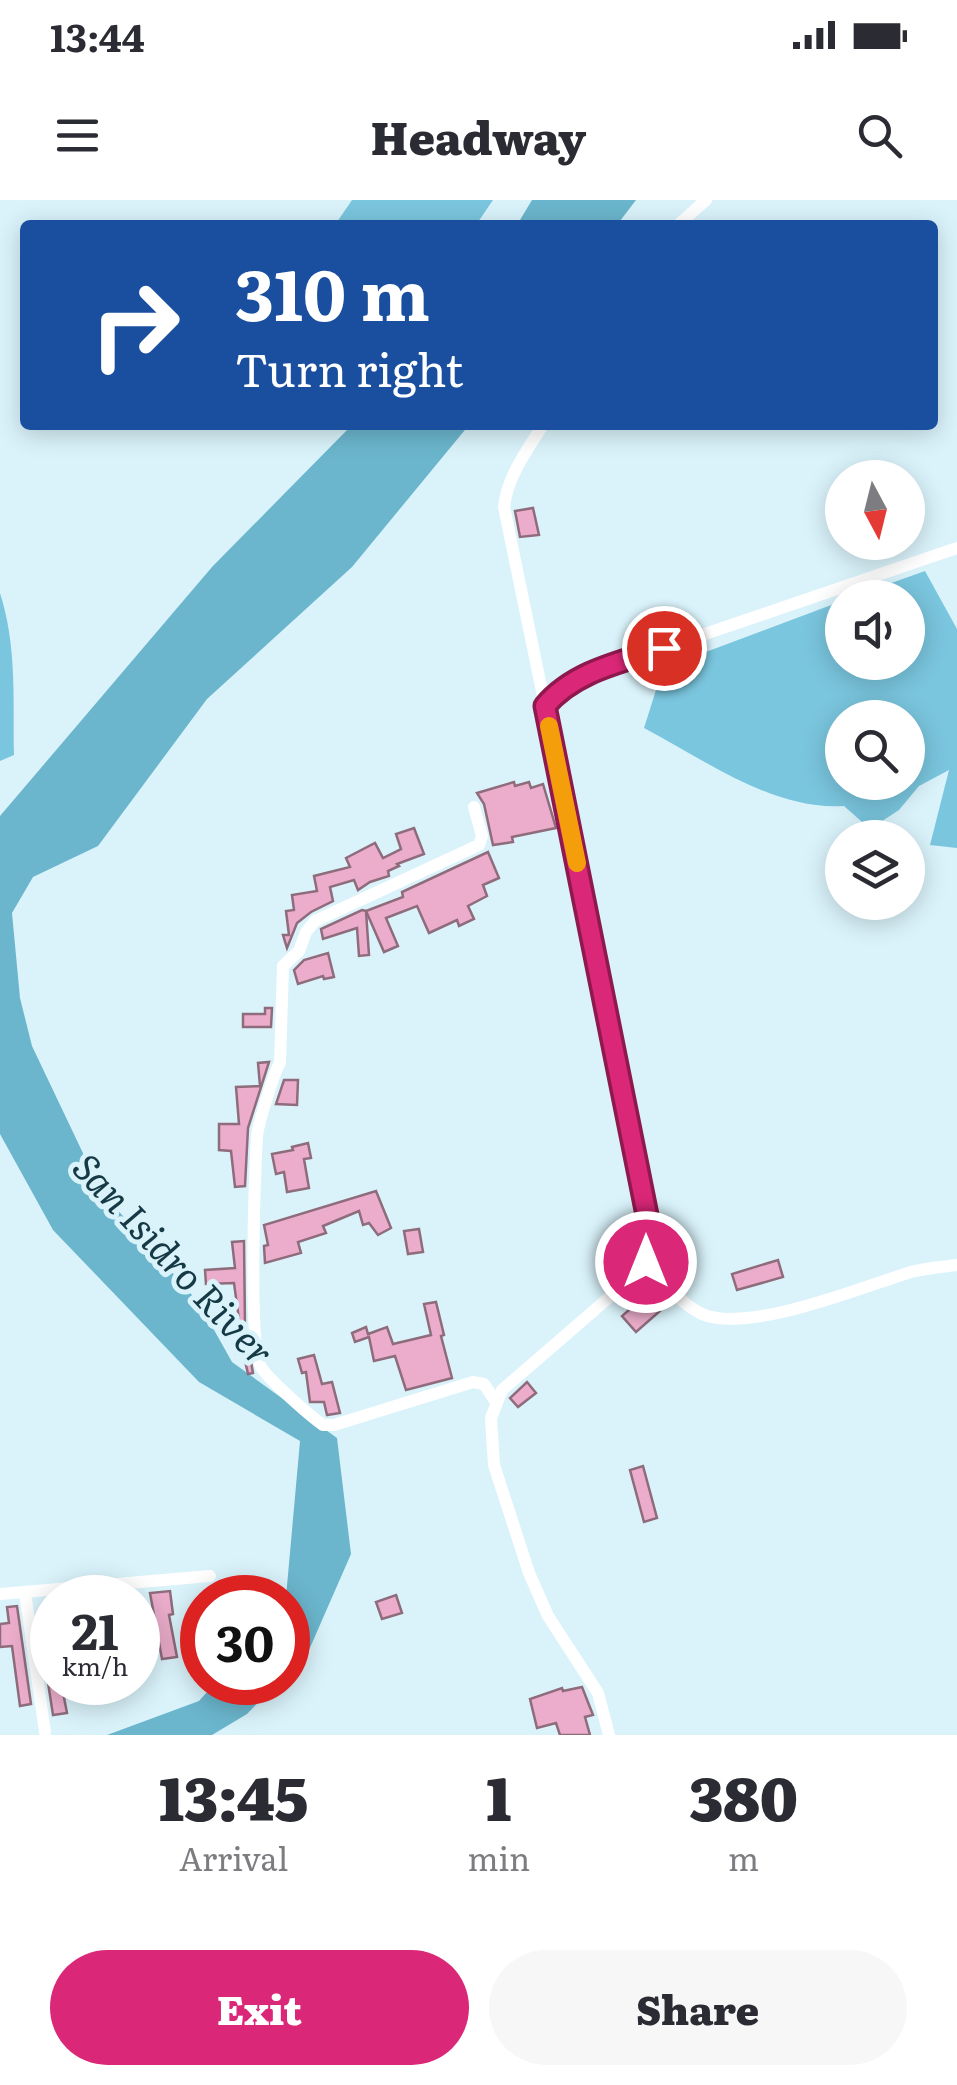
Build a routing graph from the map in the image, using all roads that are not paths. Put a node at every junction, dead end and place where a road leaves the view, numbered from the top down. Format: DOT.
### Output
graph roads {
  1 [pos="706,200"];
  2 [pos="684,220"];
  3 [pos="540,430"];
  4 [pos="954,549"];
  5 [pos="957,565"];
  6 [pos="545,706"];
  7 [pos="474,807"];
  8 [pos="646,1262"];
  9 [pos="957,1265"];
  10 [pos="495,1400"];
  11 [pos="26,1592"];
  12 [pos="30,1592"];
  13 [pos="0,1594"];
  14 [pos="45,1732"];
  15 [pos="609,1735"];
  1 -- 2 [label="street"];
  3 -- 6 [label="street"];
  4 -- 5 [label="street"];
  4 -- 6 [label="street"];
  6 -- 8 [label="street"];
  7 -- 10 [label="street"];
  8 -- 9 [label="street"];
  8 -- 10 [label="street"];
  10 -- 15 [label="street"];
  11 -- 12 [label="street"];
  11 -- 13 [label="street"];
  11 -- 14 [label="street"];
}
